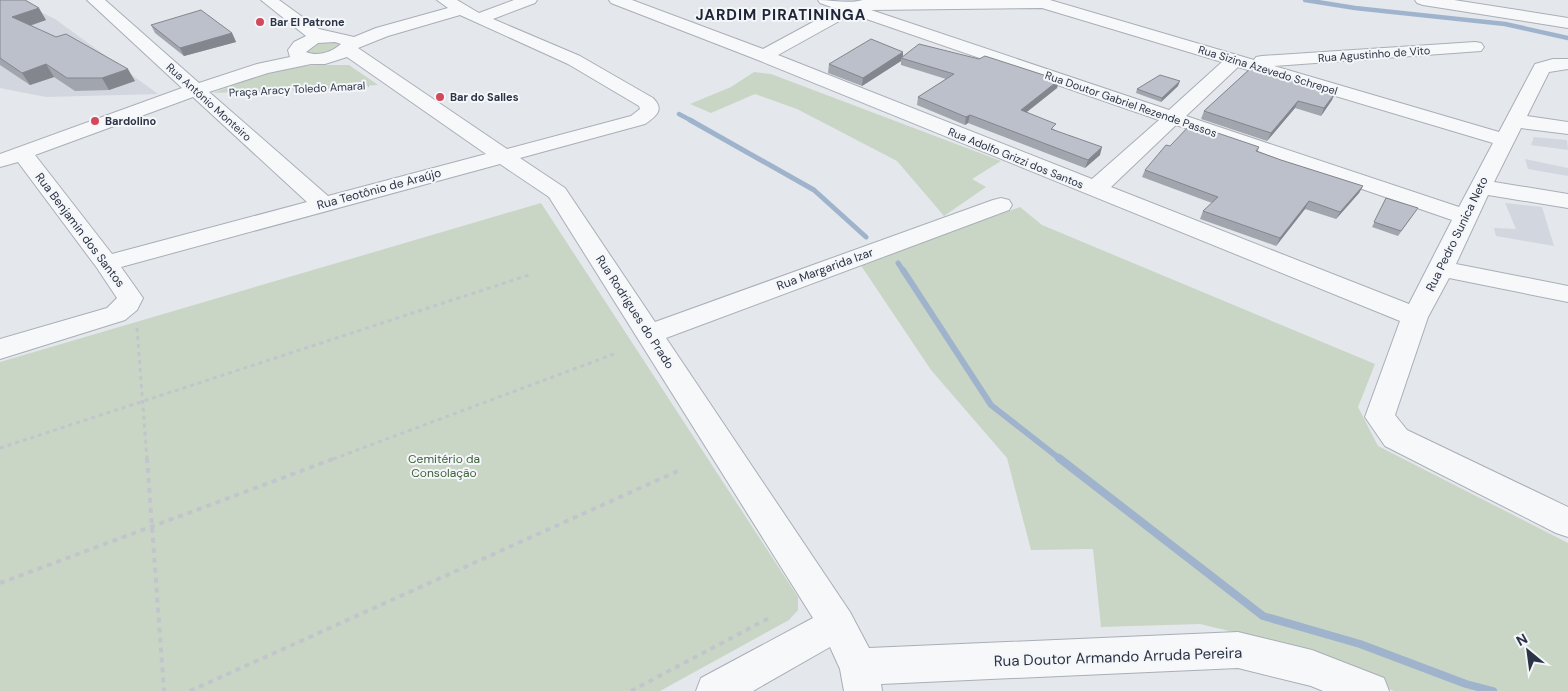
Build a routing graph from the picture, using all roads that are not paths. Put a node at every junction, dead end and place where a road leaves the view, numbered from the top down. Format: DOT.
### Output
graph roads {
  1 [pos="269,0"];
  2 [pos="445,0"];
  3 [pos="529,0"];
  4 [pos="617,0"];
  5 [pos="826,0"];
  6 [pos="1424,0"];
  7 [pos="1539,0"];
  8 [pos="98,1"];
  9 [pos="1038,1"];
  10 [pos="1006,2"];
  11 [pos="851,8"];
  12 [pos="462,10"];
  13 [pos="478,19"];
  14 [pos="1549,20"];
  15 [pos="1568,23"];
  16 [pos="347,46"];
  17 [pos="1476,47"];
  18 [pos="309,56"];
  19 [pos="764,56"];
  20 [pos="1238,61"];
  21 [pos="1561,64"];
  22 [pos="1273,66"];
  23 [pos="195,90"];
  24 [pos="1172,118"];
  25 [pos="1568,128"];
  26 [pos="1508,132"];
  27 [pos="0,144"];
  28 [pos="46,144"];
  29 [pos="22,153"];
  30 [pos="503,155"];
  31 [pos="0,161"];
  32 [pos="1480,187"];
  33 [pos="1095,189"];
  34 [pos="1568,201"];
  35 [pos="323,204"];
  36 [pos="1001,204"];
  37 [pos="1465,216"];
  38 [pos="106,263"];
  39 [pos="1441,269"];
  40 [pos="1568,294"];
  41 [pos="1415,317"];
  42 [pos="650,334"];
  43 [pos="0,349"];
  44 [pos="1568,522"];
  45 [pos="837,624"];
  46 [pos="861,679"];
  47 [pos="715,691"];
  48 [pos="1370,691"];
  1 -- 16 [label="street, Rua Rodrigues do Prado"];
  2 -- 12 [label="street"];
  3 -- 13 [label="street"];
  4 -- 19 [label="street, Rua Adolfo Grizzi dos Santos"];
  5 -- 11 [label="street, Rua Doutor Gabriel Rezende Passos"];
  6 -- 14 [label="street"];
  7 -- 14 [label="street"];
  8 -- 23 [label="street, Rua Antônio Monteiro"];
  9 -- 10 [label="street, Rua Sizina Azevedo Schrepel"];
  9 -- 20 [label="street, Rua Sizina Azevedo Schrepel"];
  10 -- 11 [label="street, Rua Sizina Azevedo Schrepel"];
  11 -- 19 [label="street"];
  11 -- 24 [label="street, Rua Doutor Gabriel Rezende Passos"];
  12 -- 13 [label="street"];
  12 -- 16 [label="street"];
  13 -- 30 [label="street, Rua Teotônio de Araújo"];
  14 -- 15 [label="street"];
  16 -- 18 [label="street, Rua Rodrigues do Prado"];
  16 -- 18 [label="street"];
  16 -- 18 [label="street"];
  16 -- 30 [label="street, Rua Rodrigues do Prado"];
  17 -- 22 [label="street, Rua Agustinho de Vito"];
  18 -- 23 [label="street"];
  19 -- 33 [label="street, Rua Adolfo Grizzi dos Santos"];
  20 -- 22 [label="street, Rua Sizina Azevedo Schrepel"];
  20 -- 24 [label="street"];
  21 -- 26 [label="street, Rua Pedro Sunica Neto"];
  22 -- 26 [label="street, Rua Sizina Azevedo Schrepel"];
  23 -- 28 [label="street"];
  23 -- 35 [label="street, Rua Antônio Monteiro"];
  24 -- 33 [label="street"];
  24 -- 37 [label="street, Rua Doutor Gabriel Rezende Passos"];
  25 -- 26 [label="street, Rua Sizina Azevedo Schrepel"];
  26 -- 32 [label="street, Rua Pedro Sunica Neto"];
  27 -- 28 [label="street"];
  28 -- 29 [label="street"];
  29 -- 31 [label="street"];
  29 -- 38 [label="street, Rua Benjamin dos Santos"];
  30 -- 35 [label="street, Rua Teotônio de Araújo"];
  30 -- 42 [label="street, Rua Rodrigues do Prado"];
  32 -- 34 [label="street"];
  32 -- 37 [label="street, Rua Pedro Sunica Neto"];
  33 -- 41 [label="street, Rua Adolfo Grizzi dos Santos"];
  35 -- 38 [label="street, Rua Teotônio de Araújo"];
  36 -- 42 [label="street, Rua Margarida Izar"];
  37 -- 39 [label="street, Rua Pedro Sunica Neto"];
  38 -- 43 [label="street, Rua Benjamin dos Santos"];
  39 -- 40 [label="street"];
  39 -- 41 [label="street, Rua Pedro Sunica Neto"];
  41 -- 44 [label="street, Rua Pedro Sunica Neto"];
  42 -- 45 [label="street, Rua Rodrigues do Prado"];
  45 -- 46 [label="street, Rua Rodrigues do Prado"];
  45 -- 47 [label="street"];
  46 -- 48 [label="street, Rua Doutor Armando Arruda Pereira"];
}
